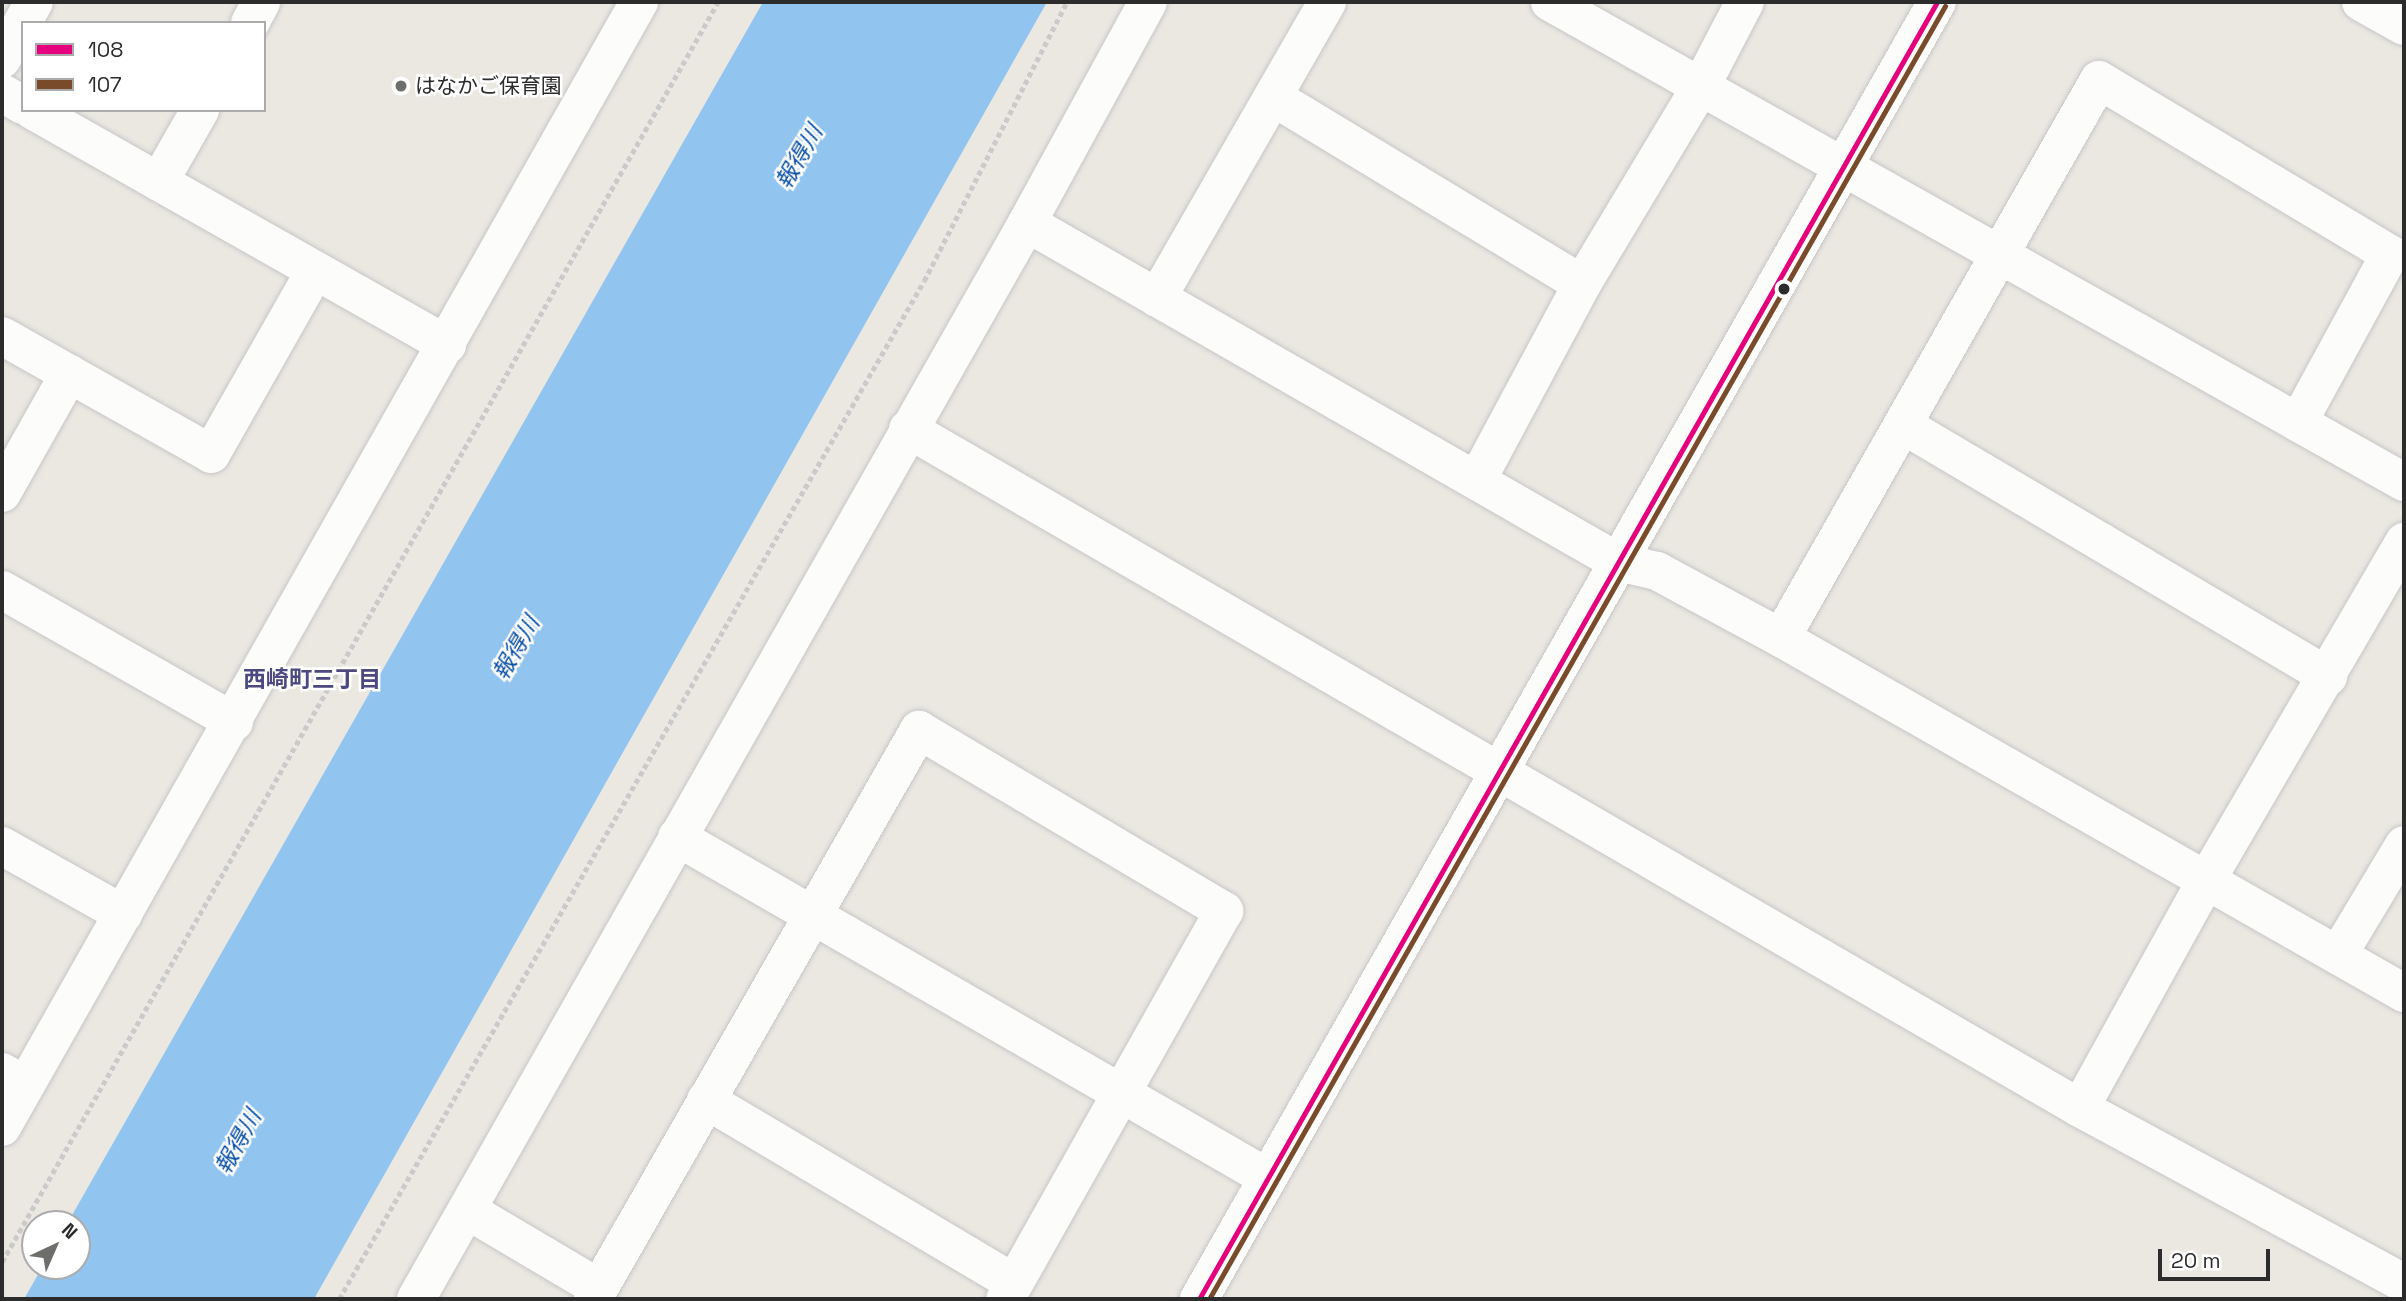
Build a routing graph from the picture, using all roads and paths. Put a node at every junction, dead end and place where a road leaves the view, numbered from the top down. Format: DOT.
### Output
graph roads {
  1 [pos="34,2"];
  2 [pos="261,2"];
  3 [pos="639,2"];
  4 [pos="719,2"];
  5 [pos="1067,2"];
  6 [pos="1148,2"];
  7 [pos="1327,2"];
  8 [pos="1550,2"];
  9 [pos="1745,2"];
  10 [pos="1937,2"];
  11 [pos="2361,2"];
  12 [pos="23,21"];
  13 [pos="251,21"];
  14 [pos="21,25"];
  15 [pos="2404,26"];
  16 [pos="2,59"];
  17 [pos="1701,86"];
  18 [pos="2,93"];
  19 [pos="1273,96"];
  20 [pos="21,104"];
  21 [pos="36,112"];
  22 [pos="199,112"];
  23 [pos="1843,166"];
  24 [pos="159,182"];
  25 [pos="1027,223"];
  26 [pos="1998,254"];
  27 [pos="315,271"];
  28 [pos="1582,284"];
  29 [pos="1157,298"];
  30 [pos="2,336"];
  31 [pos="447,345"];
  32 [pos="69,374"];
  33 [pos="2298,423"];
  34 [pos="1903,425"];
  35 [pos="908,429"];
  36 [pos="1477,480"];
  37 [pos="2404,482"];
  38 [pos="2,494"];
  39 [pos="2404,542"];
  40 [pos="1618,562"];
  41 [pos="2,590"];
  42 [pos="1781,638"];
  43 [pos="2328,676"];
  44 [pos="234,722"];
  45 [pos="1499,772"];
  46 [pos="677,837"];
  47 [pos="2404,845"];
  48 [pos="2,846"];
  49 [pos="2206,881"];
  50 [pos="123,914"];
  51 [pos="810,915"];
  52 [pos="2338,955"];
  53 [pos="2404,993"];
  54 [pos="13,1079"];
  55 [pos="1120,1094"];
  56 [pos="705,1100"];
  57 [pos="2080,1108"];
  58 [pos="2,1127"];
  59 [pos="1268,1178"];
  60 [pos="467,1210"];
  61 [pos="2,1262"];
  62 [pos="2404,1283"];
  63 [pos="1010,1291"];
  64 [pos="596,1294"];
  65 [pos="339,1299"];
  66 [pos="416,1299"];
  67 [pos="1199,1299"];
  1 -- 12 [label="street"];
  2 -- 13 [label="street"];
  3 -- 31 [label="street"];
  4 -- 61 [label="path"];
  5 -- 65 [label="path"];
  6 -- 25 [label="street"];
  7 -- 19 [label="street"];
  8 -- 17 [label="street"];
  9 -- 17 [label="street"];
  10 -- 23 [label="street"];
  11 -- 15 [label="street"];
  14 -- 16 [label="street"];
  17 -- 23 [label="street"];
  17 -- 28 [label="street"];
  18 -- 20 [label="street"];
  19 -- 28 [label="street"];
  19 -- 29 [label="street"];
  21 -- 24 [label="street"];
  22 -- 24 [label="street"];
  23 -- 26 [label="street"];
  23 -- 40 [label="street"];
  24 -- 27 [label="street"];
  25 -- 29 [label="street"];
  25 -- 35 [label="street"];
  26 -- 33 [label="street"];
  26 -- 33 [label="street"];
  26 -- 34 [label="street"];
  27 -- 31 [label="street"];
  27 -- 32 [label="street"];
  28 -- 36 [label="street"];
  29 -- 36 [label="street"];
  30 -- 32 [label="street"];
  31 -- 44 [label="street"];
  32 -- 38 [label="street"];
  33 -- 37 [label="street"];
  34 -- 42 [label="street"];
  34 -- 43 [label="street"];
  35 -- 45 [label="street"];
  35 -- 46 [label="street"];
  36 -- 40 [label="street"];
  39 -- 43 [label="street"];
  40 -- 42 [label="street"];
  40 -- 45 [label="street"];
  41 -- 44 [label="street"];
  42 -- 49 [label="street"];
  43 -- 49 [label="street"];
  44 -- 50 [label="street"];
  45 -- 57 [label="street"];
  45 -- 59 [label="street"];
  46 -- 51 [label="street"];
  46 -- 60 [label="street"];
  47 -- 52 [label="street"];
  48 -- 50 [label="street"];
  49 -- 52 [label="street"];
  49 -- 57 [label="street"];
  50 -- 54 [label="street"];
  51 -- 55 [label="street"];
  51 -- 55 [label="street"];
  51 -- 56 [label="street"];
  52 -- 53 [label="street"];
  54 -- 58 [label="street"];
  55 -- 59 [label="street"];
  55 -- 63 [label="street"];
  56 -- 63 [label="street"];
  56 -- 64 [label="street"];
  57 -- 62 [label="street"];
  59 -- 67 [label="street"];
  60 -- 64 [label="street"];
  60 -- 66 [label="street"];
}
